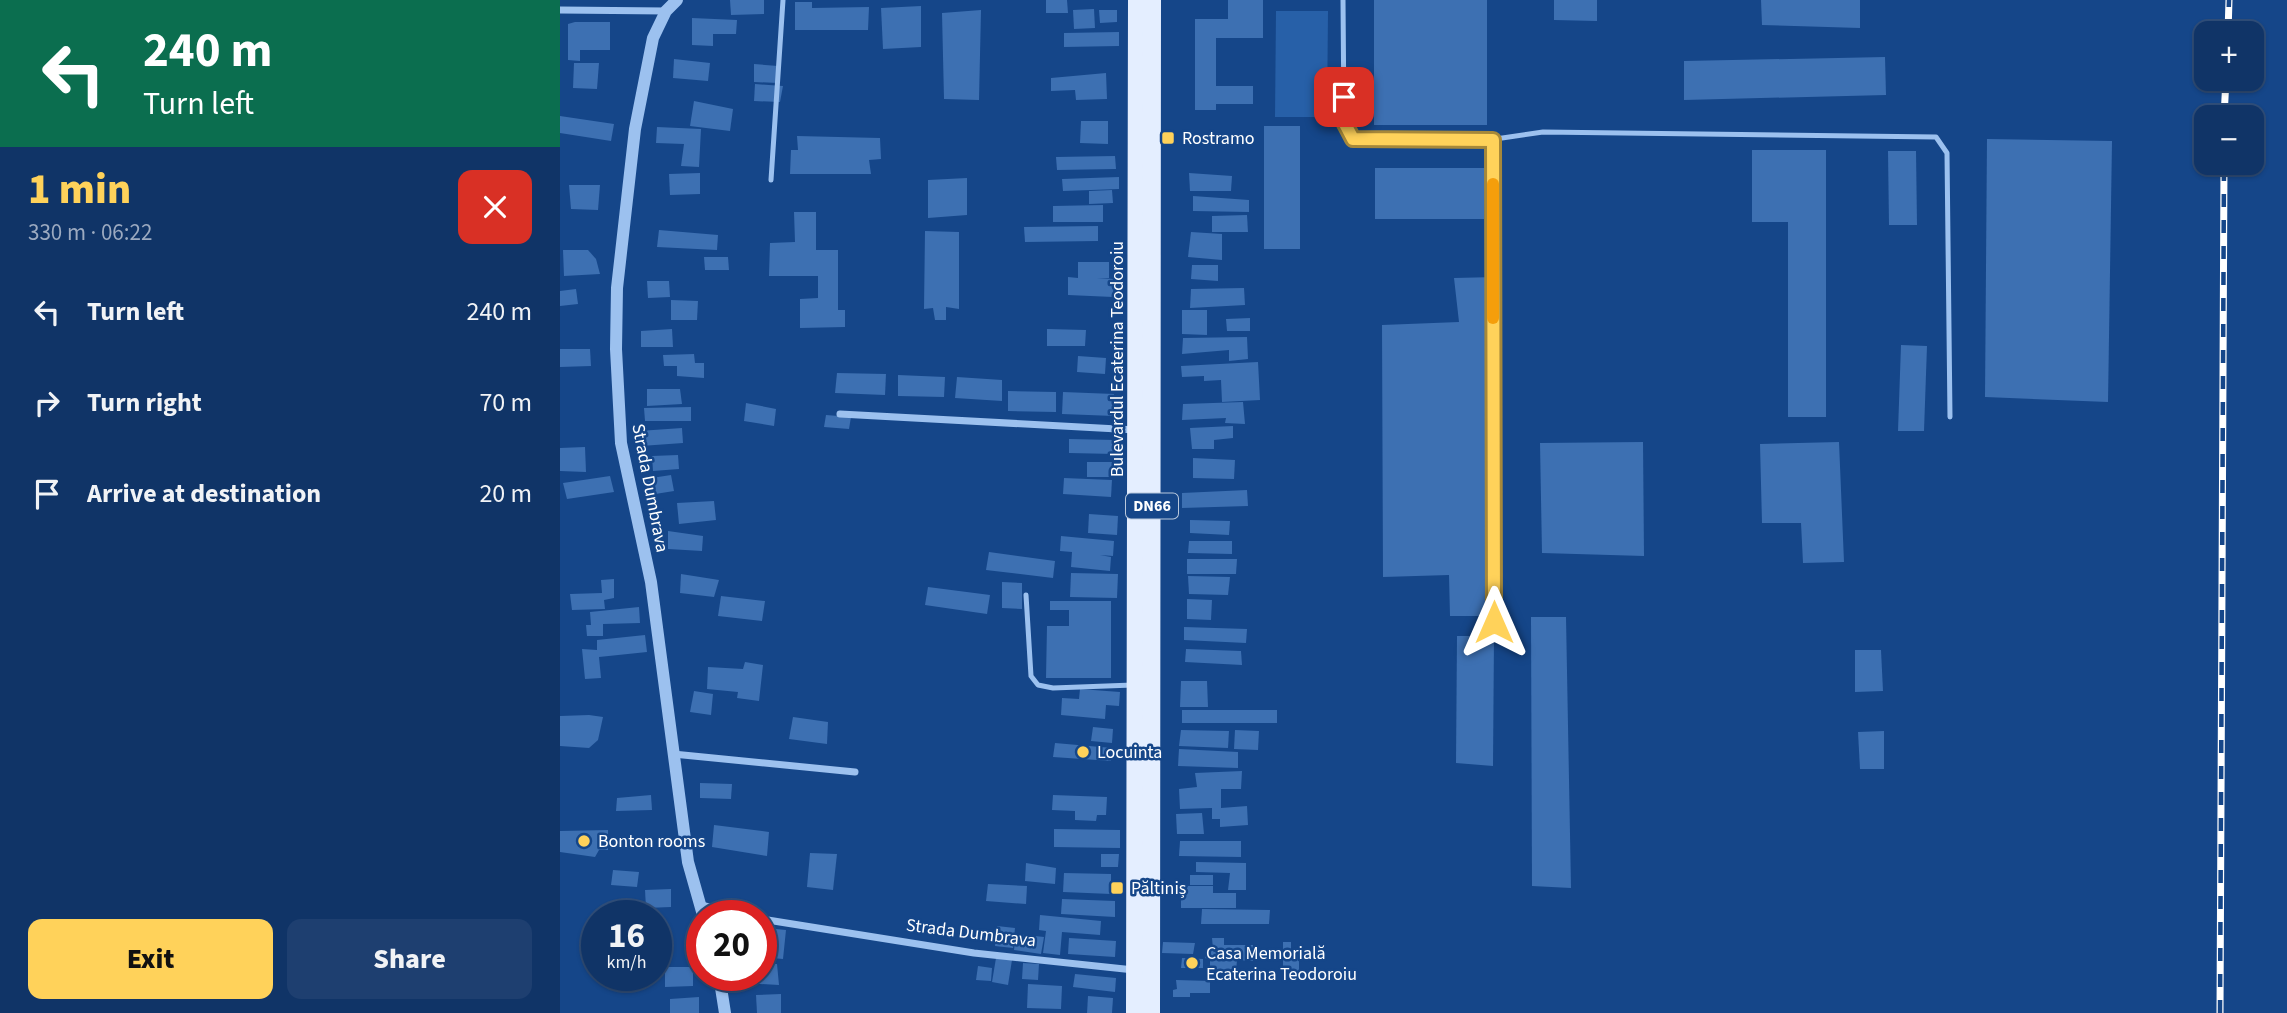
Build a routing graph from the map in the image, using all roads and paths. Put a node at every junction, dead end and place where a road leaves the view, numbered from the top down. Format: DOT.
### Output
graph roads {
  1 [pos="677,0"];
  2 [pos="783,0"];
  3 [pos="1137,0"];
  4 [pos="1152,0"];
  5 [pos="1343,0"];
  6 [pos="560,10"];
  7 [pos="666,11"];
  8 [pos="1493,140"];
  9 [pos="771,180"];
  10 [pos="840,414"];
  11 [pos="1950,417"];
  12 [pos="1139,430"];
  13 [pos="1026,595"];
  14 [pos="1494,622"];
  15 [pos="1136,685"];
  16 [pos="672,754"];
  17 [pos="855,772"];
  18 [pos="699,900"];
  19 [pos="777,922"];
  20 [pos="1143,970"];
  21 [pos="722,991"];
  22 [pos="725,1013"];
  23 [pos="1135,1013"];
  24 [pos="1151,1013"];
  1 -- 7 [label="street, Strada Dumbrava"];
  2 -- 9 [label="lane"];
  3 -- 12 [label="main road, Bulevardul Ecaterina Teodoroiu"];
  4 -- 20 [label="main road, Bulevardul Ecaterina Teodoroiu / DN66"];
  5 -- 8 [label="lane"];
  6 -- 7 [label="street"];
  7 -- 16 [label="street, Strada Dumbrava"];
  8 -- 11 [label="lane"];
  8 -- 14 [label="lane"];
  10 -- 12 [label="street"];
  12 -- 15 [label="main road, Bulevardul Ecaterina Teodoroiu"];
  13 -- 15 [label="lane"];
  15 -- 20 [label="main road, Bulevardul Ecaterina Teodoroiu"];
  16 -- 17 [label="street"];
  16 -- 18 [label="street, Strada Dumbrava"];
  19 -- 20 [label="street, Strada Dumbrava"];
  20 -- 23 [label="main road, Bulevardul Ecaterina Teodoroiu"];
  20 -- 24 [label="main road, Bulevardul Ecaterina Teodoroiu / DN66"];
  21 -- 22 [label="street"];
}
